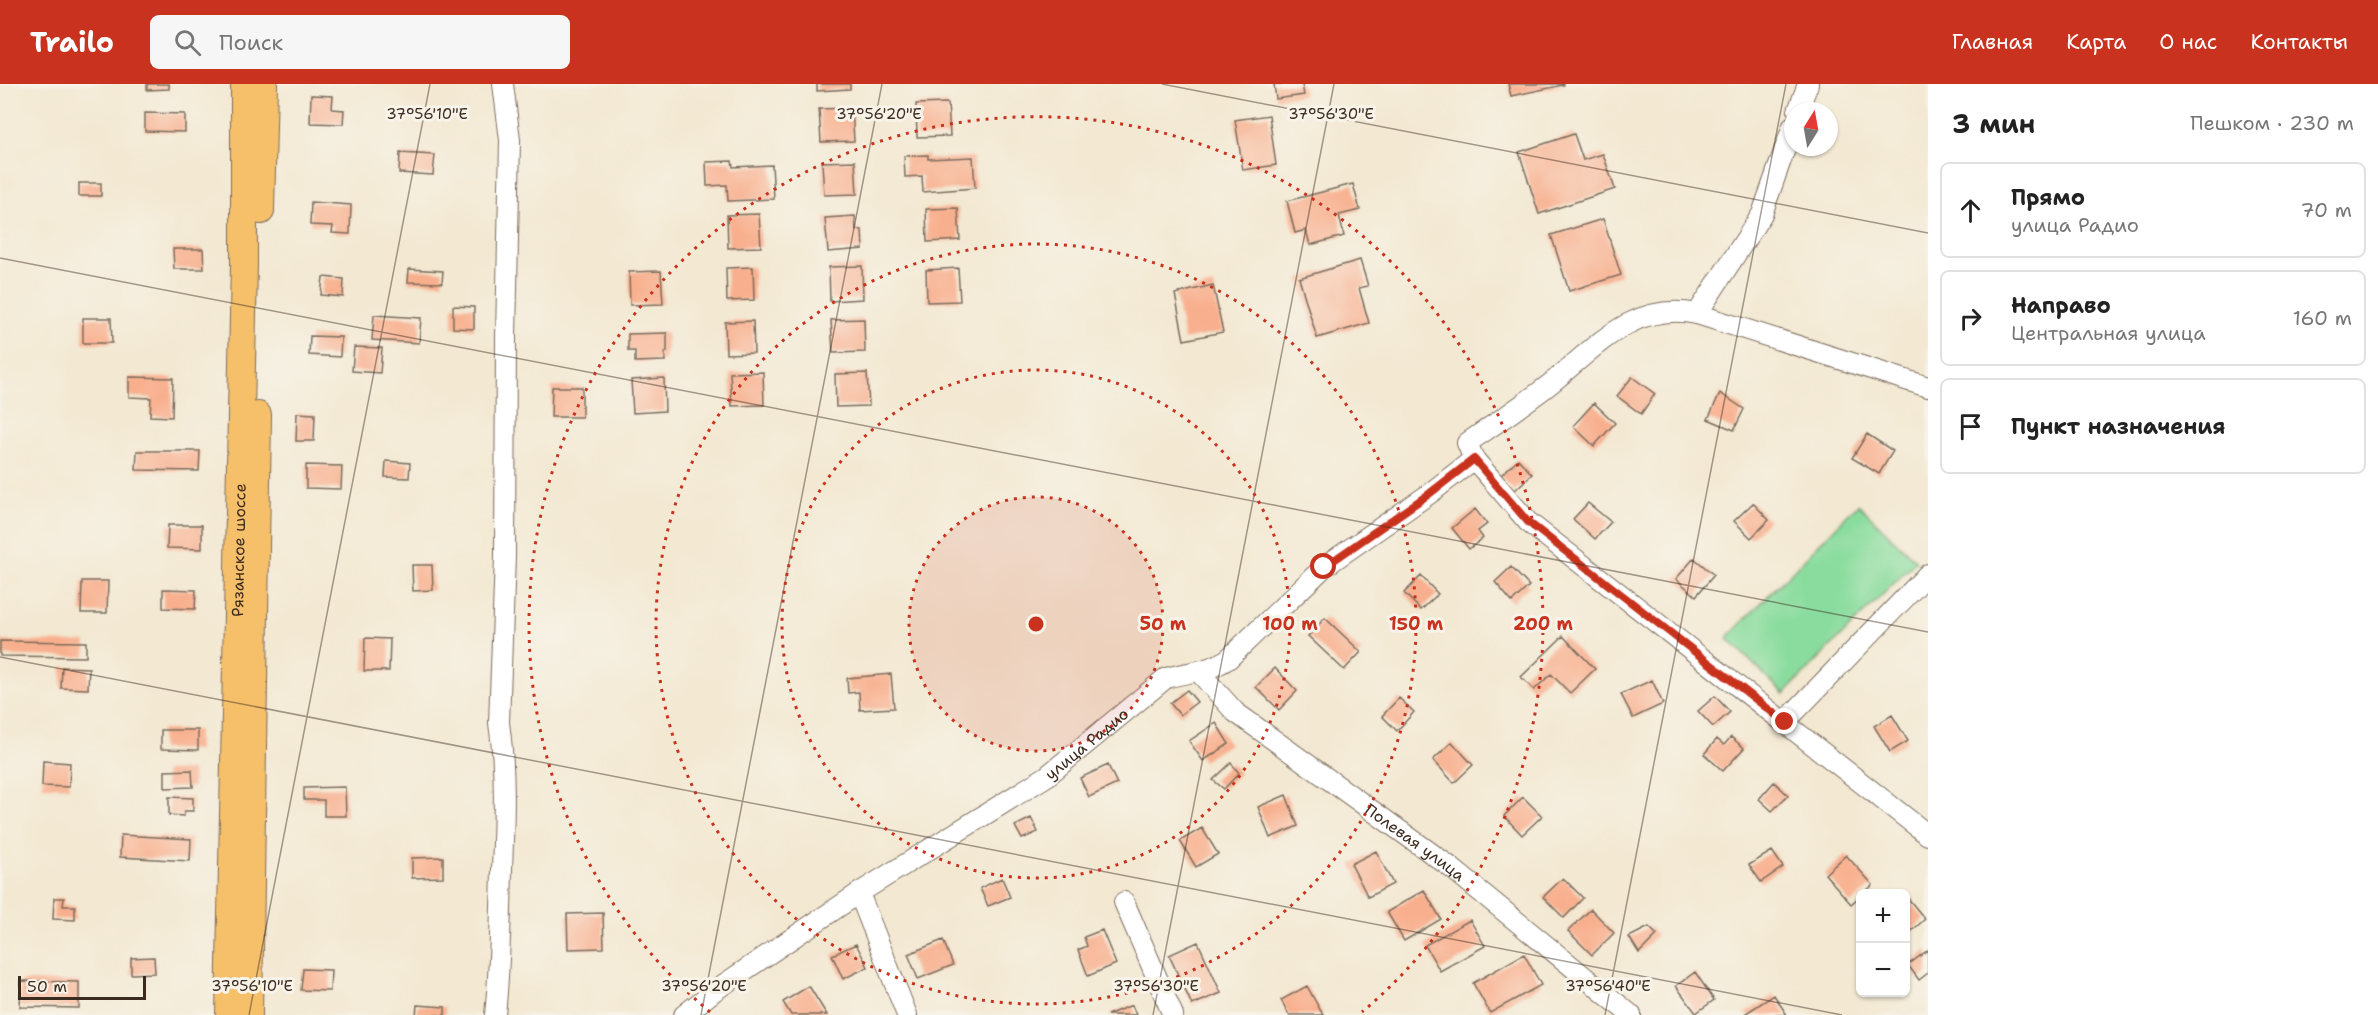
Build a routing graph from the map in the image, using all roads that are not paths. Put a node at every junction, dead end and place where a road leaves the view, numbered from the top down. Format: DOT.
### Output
graph roads {
  1 [pos="244,84"];
  2 [pos="264,84"];
  3 [pos="503,84"];
  4 [pos="1808,84"];
  5 [pos="1801,102"];
  6 [pos="1784,152"];
  7 [pos="1697,314"];
  8 [pos="1928,387"];
  9 [pos="1471,451"];
  10 [pos="1928,574"];
  11 [pos="1199,672"];
  12 [pos="1785,722"];
  13 [pos="1928,835"];
  14 [pos="859,893"];
  15 [pos="1124,902"];
  16 [pos="229,1015"];
  17 [pos="249,1015"];
  18 [pos="495,1015"];
  19 [pos="684,1015"];
  20 [pos="907,1015"];
  21 [pos="1173,1015"];
  22 [pos="1631,1015"];
  1 -- 16 [label="main road, Рязанское шоссе"];
  2 -- 17 [label="main road, Рязанское шоссе"];
  3 -- 18 [label="street"];
  4 -- 5 [label="street"];
  6 -- 7 [label="street"];
  7 -- 8 [label="street, улица Радио"];
  7 -- 9 [label="street, улица Радио"];
  9 -- 11 [label="street, улица Радио"];
  9 -- 12 [label="street"];
  10 -- 12 [label="street"];
  11 -- 14 [label="street, улица Радио"];
  11 -- 22 [label="street, Полевая улица"];
  12 -- 13 [label="street"];
  14 -- 19 [label="street, улица Радио"];
  14 -- 20 [label="street"];
  15 -- 21 [label="street"];
}
